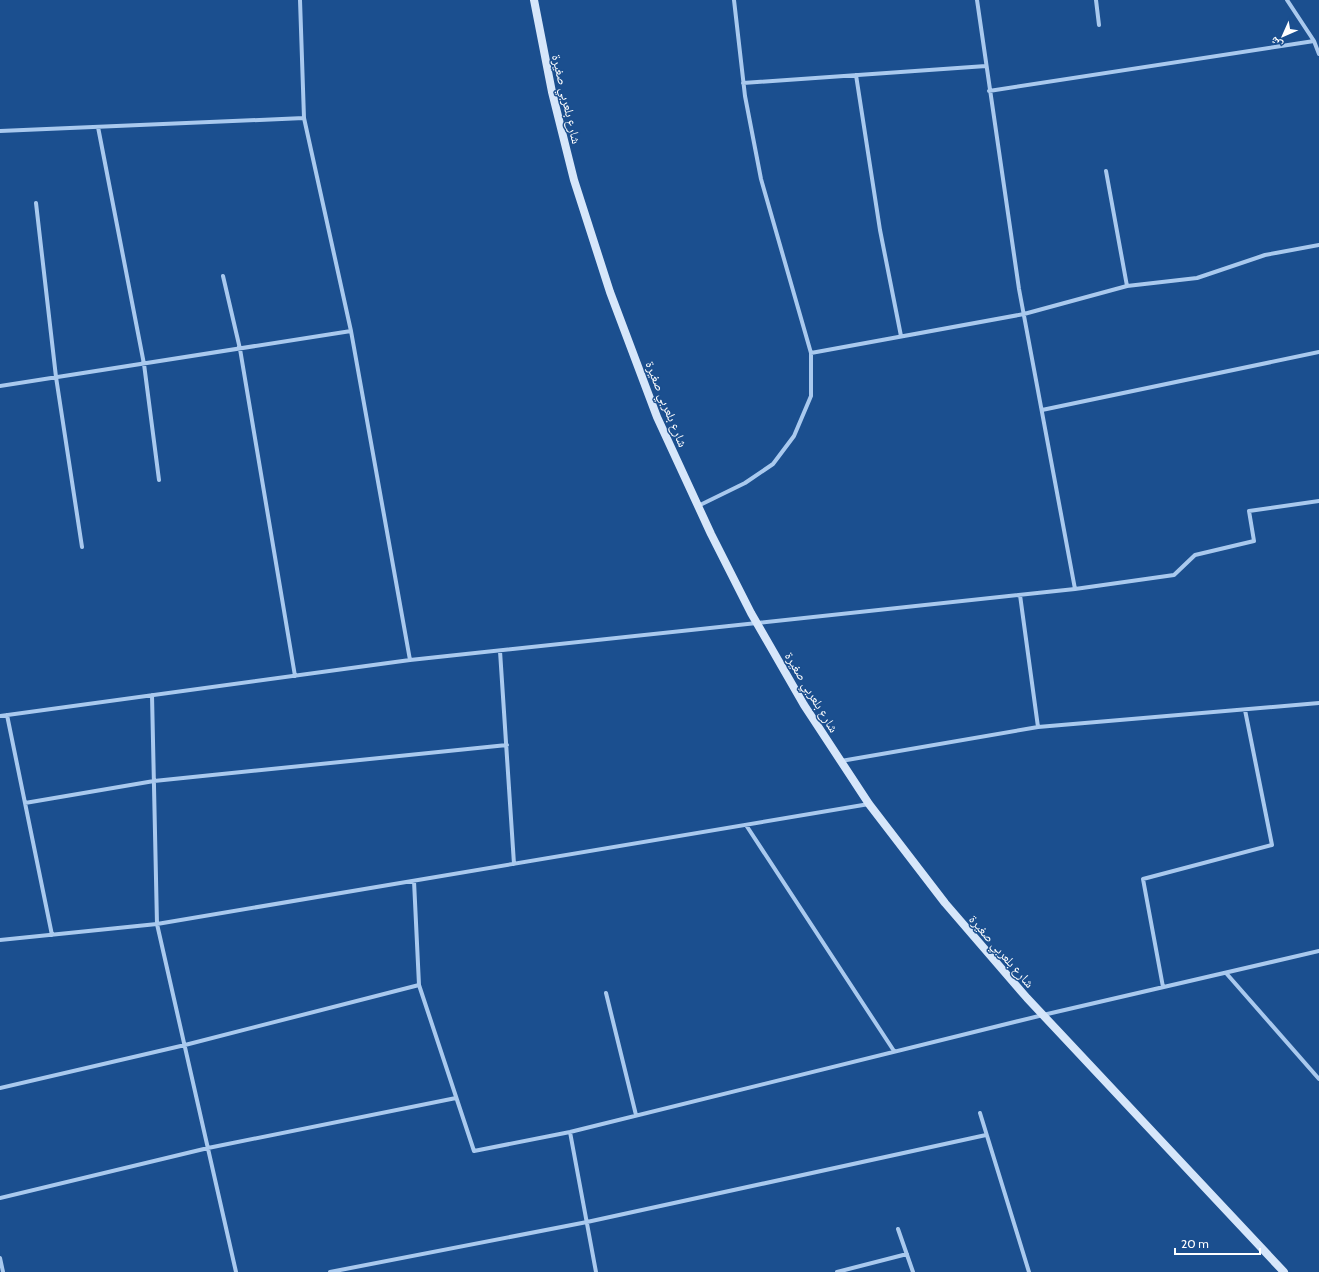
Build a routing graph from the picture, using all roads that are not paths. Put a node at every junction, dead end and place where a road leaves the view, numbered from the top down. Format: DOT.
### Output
graph roads {
  1 [pos="300,0"];
  2 [pos="534,0"];
  3 [pos="734,0"];
  4 [pos="977,0"];
  5 [pos="1096,0"];
  6 [pos="1287,0"];
  7 [pos="1099,25"];
  8 [pos="1314,41"];
  9 [pos="1319,54"];
  10 [pos="986,66"];
  11 [pos="856,75"];
  12 [pos="743,83"];
  13 [pos="989,90"];
  14 [pos="304,118"];
  15 [pos="98,127"];
  16 [pos="0,131"];
  17 [pos="1106,171"];
  18 [pos="36,203"];
  19 [pos="1319,245"];
  20 [pos="223,276"];
  21 [pos="1127,286"];
  22 [pos="1024,314"];
  23 [pos="351,331"];
  24 [pos="901,336"];
  25 [pos="240,349"];
  26 [pos="811,352"];
  27 [pos="1319,352"];
  28 [pos="144,364"];
  29 [pos="56,377"];
  30 [pos="0,386"];
  31 [pos="1042,410"];
  32 [pos="159,480"];
  33 [pos="1319,501"];
  34 [pos="698,506"];
  35 [pos="82,547"];
  36 [pos="1075,589"];
  37 [pos="1020,595"];
  38 [pos="757,624"];
  39 [pos="500,651"];
  40 [pos="410,660"];
  41 [pos="295,676"];
  42 [pos="152,695"];
  43 [pos="1319,703"];
  44 [pos="1245,710"];
  45 [pos="7,715"];
  46 [pos="0,716"];
  47 [pos="1038,727"];
  48 [pos="507,745"];
  49 [pos="841,761"];
  50 [pos="154,781"];
  51 [pos="25,803"];
  52 [pos="869,804"];
  53 [pos="746,825"];
  54 [pos="514,864"];
  55 [pos="414,881"];
  56 [pos="157,924"];
  57 [pos="52,934"];
  58 [pos="0,940"];
  59 [pos="1319,951"];
  60 [pos="1226,973"];
  61 [pos="420,985"];
  62 [pos="1163,987"];
  63 [pos="606,993"];
  64 [pos="1043,1015"];
  65 [pos="185,1045"];
  66 [pos="894,1051"];
  67 [pos="1319,1079"];
  68 [pos="0,1088"];
  69 [pos="456,1098"];
  70 [pos="980,1113"];
  71 [pos="636,1115"];
  72 [pos="570,1132"];
  73 [pos="986,1135"];
  74 [pos="208,1148"];
  75 [pos="0,1198"];
  76 [pos="587,1222"];
  77 [pos="898,1229"];
  78 [pos="907,1254"];
  79 [pos="0,1258"];
  80 [pos="3,1272"];
  81 [pos="236,1272"];
  82 [pos="330,1272"];
  83 [pos="596,1272"];
  84 [pos="837,1272"];
  85 [pos="913,1272"];
  86 [pos="1030,1272"];
  87 [pos="1284,1272"];
  1 -- 14 [label="street"];
  2 -- 34 [label="main road, شارع بلعربي صغيرة"];
  3 -- 12 [label="street"];
  4 -- 10 [label="street"];
  5 -- 7 [label="street"];
  6 -- 8 [label="street"];
  8 -- 9 [label="street"];
  8 -- 13 [label="street"];
  10 -- 11 [label="street"];
  10 -- 13 [label="street"];
  11 -- 12 [label="street"];
  11 -- 24 [label="street"];
  12 -- 26 [label="street"];
  13 -- 22 [label="street"];
  14 -- 15 [label="street"];
  14 -- 23 [label="street"];
  15 -- 16 [label="street"];
  15 -- 28 [label="street"];
  17 -- 21 [label="street"];
  18 -- 29 [label="street"];
  19 -- 21 [label="street"];
  20 -- 25 [label="street"];
  21 -- 22 [label="street"];
  22 -- 24 [label="street"];
  22 -- 31 [label="street"];
  23 -- 25 [label="street"];
  23 -- 40 [label="street"];
  24 -- 26 [label="street"];
  25 -- 28 [label="street"];
  25 -- 41 [label="street"];
  26 -- 34 [label="street"];
  27 -- 31 [label="street"];
  28 -- 29 [label="street"];
  28 -- 32 [label="street"];
  29 -- 30 [label="street"];
  29 -- 35 [label="street"];
  31 -- 36 [label="street"];
  33 -- 36 [label="street"];
  34 -- 38 [label="main road, شارع بلعربي صغيرة"];
  36 -- 37 [label="street"];
  37 -- 38 [label="street"];
  37 -- 47 [label="street"];
  38 -- 39 [label="street"];
  38 -- 49 [label="main road, شارع بلعربي صغيرة"];
  39 -- 40 [label="street"];
  39 -- 48 [label="street"];
  40 -- 41 [label="street"];
  41 -- 42 [label="street"];
  42 -- 45 [label="street"];
  42 -- 50 [label="street"];
  43 -- 44 [label="street"];
  44 -- 47 [label="street"];
  44 -- 62 [label="street"];
  45 -- 46 [label="street"];
  45 -- 51 [label="street"];
  47 -- 49 [label="street"];
  48 -- 50 [label="street"];
  48 -- 54 [label="street"];
  49 -- 52 [label="main road, شارع بلعربي صغيرة"];
  50 -- 51 [label="street"];
  50 -- 56 [label="street"];
  51 -- 57 [label="street"];
  52 -- 53 [label="street"];
  52 -- 64 [label="main road, شارع بلعربي صغيرة"];
  53 -- 54 [label="street"];
  53 -- 66 [label="street"];
  54 -- 55 [label="street"];
  55 -- 56 [label="street"];
  55 -- 61 [label="street"];
  56 -- 57 [label="street"];
  56 -- 65 [label="street"];
  57 -- 58 [label="street"];
  59 -- 60 [label="street"];
  60 -- 62 [label="street"];
  60 -- 67 [label="street"];
  61 -- 65 [label="street"];
  61 -- 69 [label="street"];
  62 -- 64 [label="street"];
  63 -- 71 [label="street"];
  64 -- 66 [label="street"];
  64 -- 87 [label="main road, شارع بلعربي صغيرة"];
  65 -- 68 [label="street"];
  65 -- 74 [label="street"];
  66 -- 71 [label="street"];
  69 -- 72 [label="street"];
  69 -- 74 [label="street"];
  70 -- 73 [label="street"];
  71 -- 72 [label="street"];
  72 -- 76 [label="street"];
  73 -- 76 [label="street"];
  73 -- 86 [label="street"];
  74 -- 75 [label="street"];
  74 -- 81 [label="street"];
  76 -- 82 [label="street"];
  76 -- 83 [label="street"];
  77 -- 78 [label="street"];
  78 -- 84 [label="street"];
  78 -- 85 [label="street"];
  79 -- 80 [label="street"];
}
